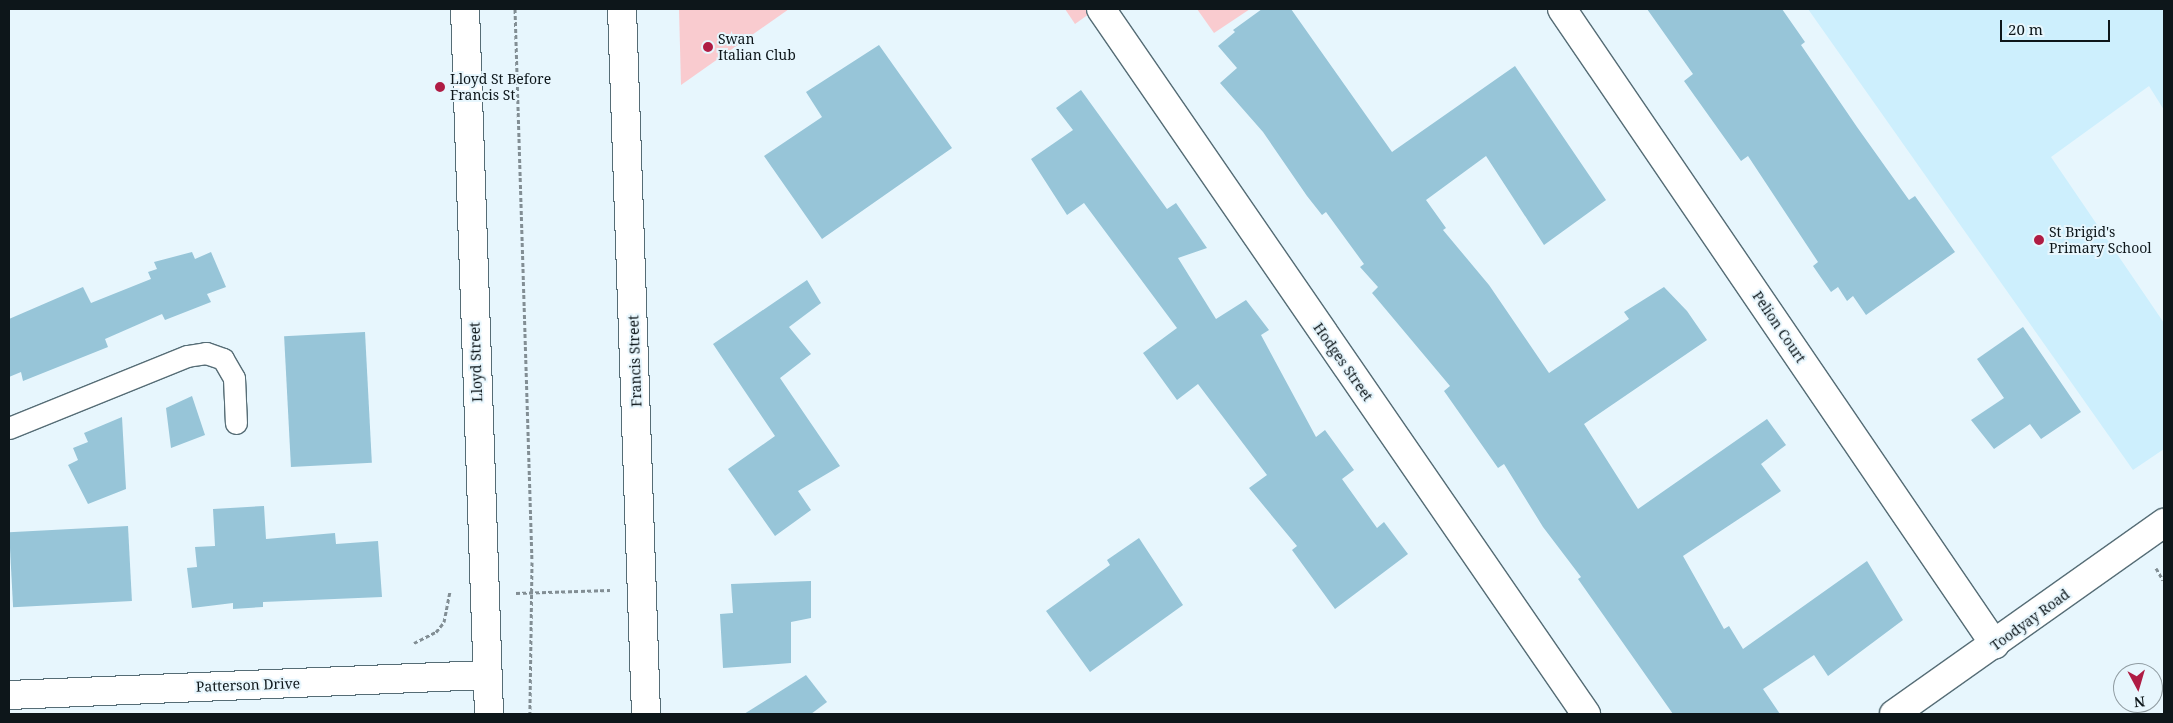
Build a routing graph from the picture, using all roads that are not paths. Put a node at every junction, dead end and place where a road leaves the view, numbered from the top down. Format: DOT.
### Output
graph roads {
  1 [pos="465,9"];
  2 [pos="622,9"];
  3 [pos="1101,9"];
  4 [pos="1562,9"];
  5 [pos="236,423"];
  6 [pos="9,428"];
  7 [pos="2164,523"];
  8 [pos="1995,645"];
  9 [pos="487,675"];
  10 [pos="9,695"];
  11 [pos="489,714"];
  12 [pos="646,714"];
  13 [pos="1586,714"];
  14 [pos="1894,714"];
  1 -- 9 [label="street, Lloyd Street"];
  2 -- 12 [label="street, Francis Street"];
  3 -- 13 [label="street, Hodges Street"];
  4 -- 8 [label="street, Pelion Court"];
  5 -- 6 [label="lane"];
  7 -- 8 [label="street, Toodyay Road"];
  8 -- 14 [label="street, Toodyay Road"];
  9 -- 10 [label="street, Patterson Drive"];
  9 -- 11 [label="street, Lloyd Street"];
}
